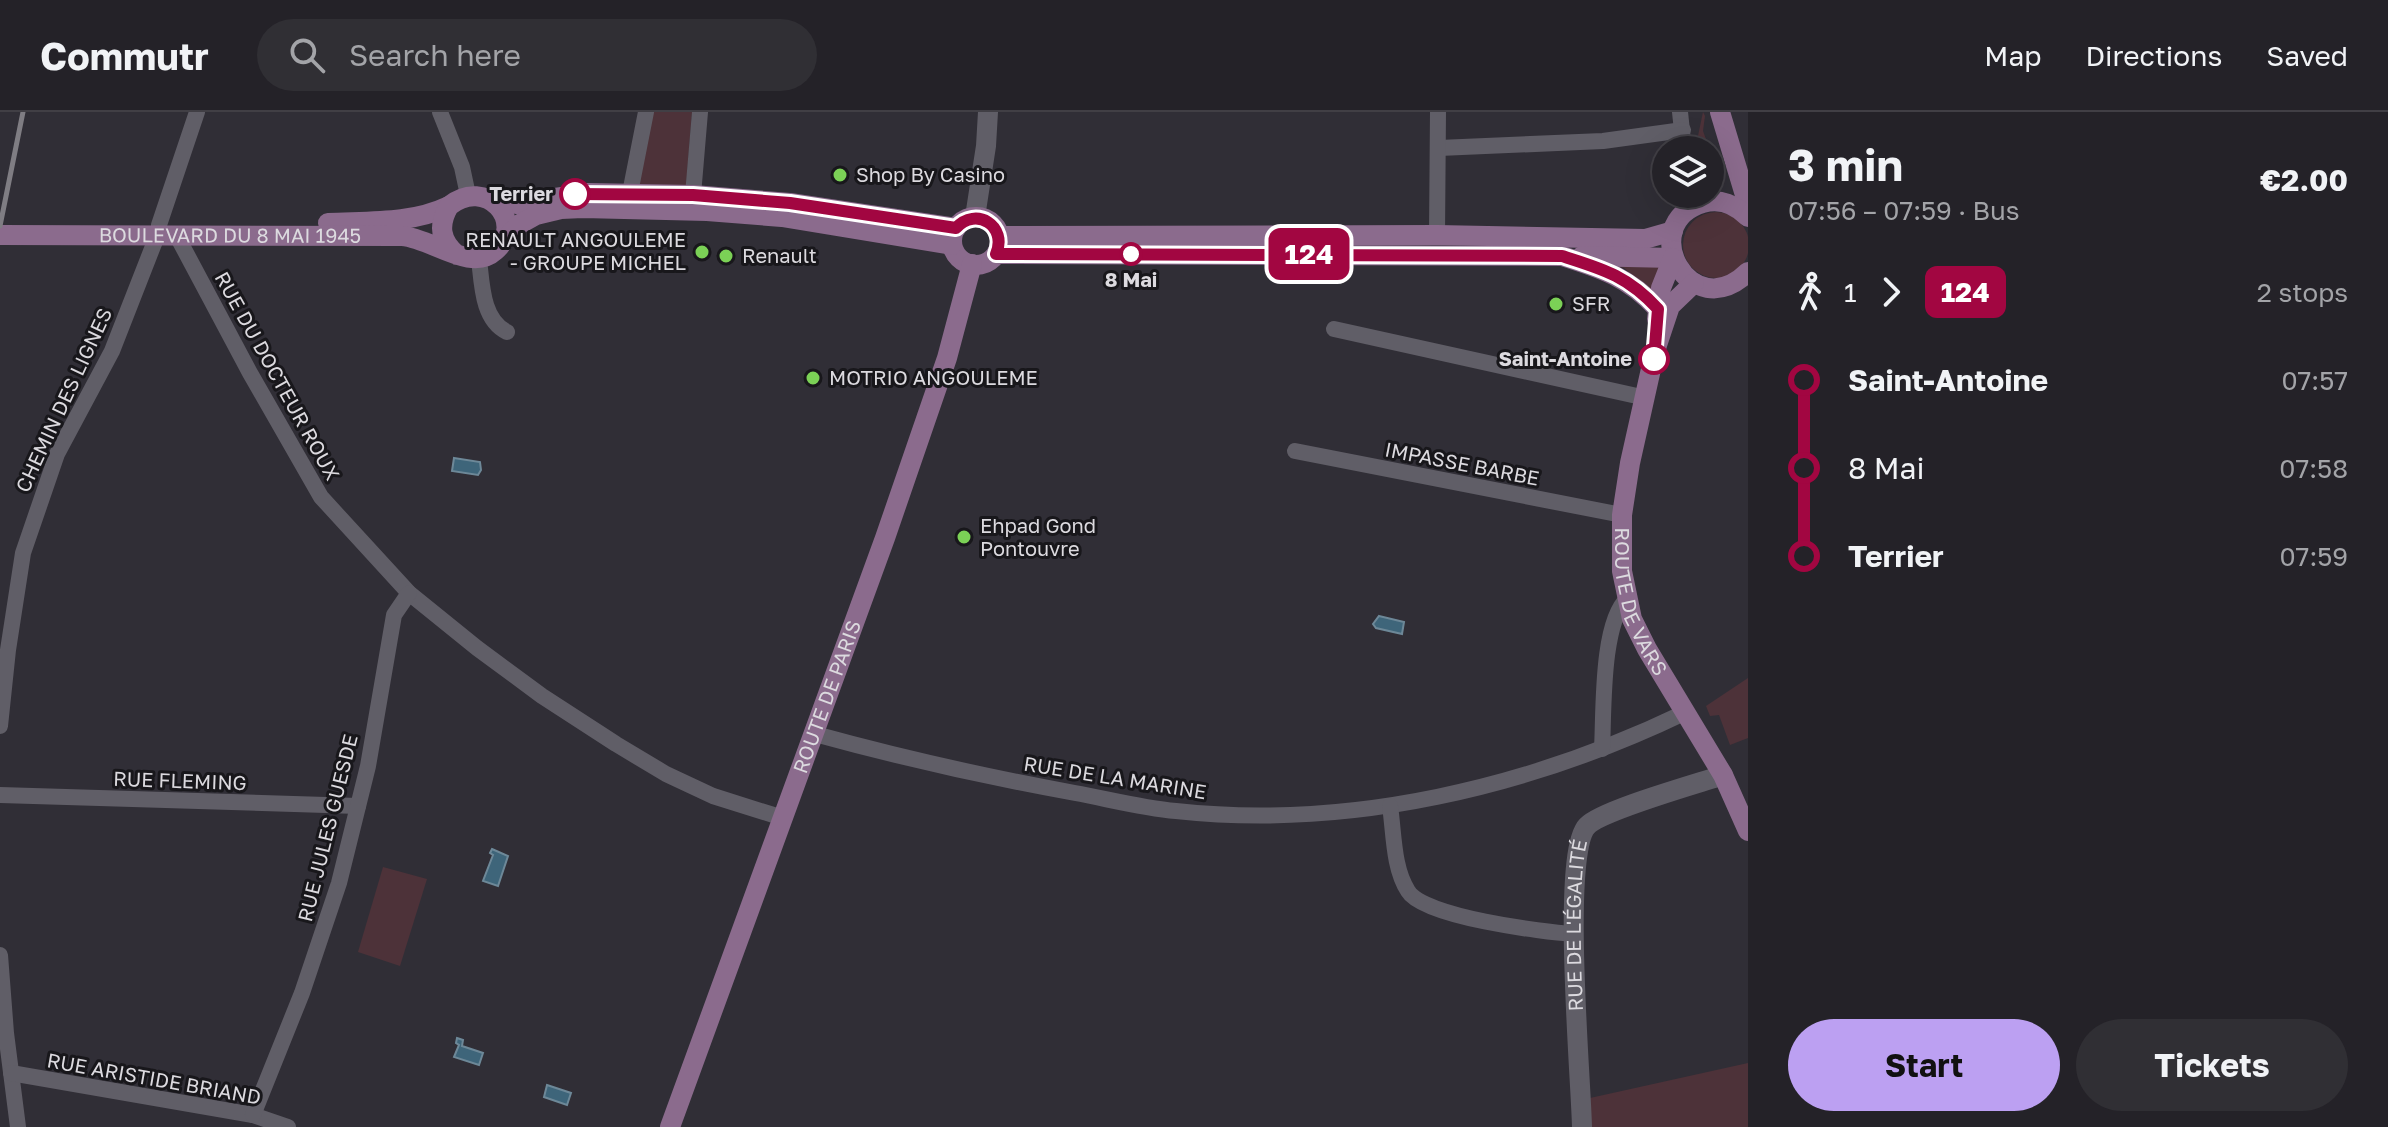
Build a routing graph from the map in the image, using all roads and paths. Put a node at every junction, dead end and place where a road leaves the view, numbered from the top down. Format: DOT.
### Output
graph roads {
  1 [pos="197,112"];
  2 [pos="440,112"];
  3 [pos="646,112"];
  4 [pos="700,112"];
  5 [pos="988,112"];
  6 [pos="1438,112"];
  7 [pos="1680,112"];
  8 [pos="1720,112"];
  9 [pos="1683,130"];
  10 [pos="1683,136"];
  11 [pos="1439,148"];
  12 [pos="1738,166"];
  13 [pos="630,193"];
  14 [pos="468,195"];
  15 [pos="693,195"];
  16 [pos="1724,196"];
  17 [pos="492,200"];
  18 [pos="1724,203"];
  19 [pos="449,206"];
  20 [pos="1689,208"];
  21 [pos="975,217"];
  22 [pos="1748,217"];
  23 [pos="0,222"];
  24 [pos="69,229"];
  25 [pos="270,231"];
  26 [pos="1673,231"];
  27 [pos="175,232"];
  28 [pos="0,235"];
  29 [pos="1437,235"];
  30 [pos="954,236"];
  31 [pos="503,242"];
  32 [pos="997,245"];
  33 [pos="457,255"];
  34 [pos="1562,256"];
  35 [pos="1673,258"];
  36 [pos="479,259"];
  37 [pos="972,264"];
  38 [pos="1748,272"];
  39 [pos="1694,283"];
  40 [pos="1658,309"];
  41 [pos="1334,329"];
  42 [pos="507,332"];
  43 [pos="1655,351"];
  44 [pos="1646,398"];
  45 [pos="1295,451"];
  46 [pos="1622,515"];
  47 [pos="409,593"];
  48 [pos="1627,599"];
  49 [pos="1686,712"];
  50 [pos="0,726"];
  51 [pos="815,734"];
  52 [pos="1602,749"];
  53 [pos="1723,775"];
  54 [pos="0,795"];
  55 [pos="358,806"];
  56 [pos="1390,806"];
  57 [pos="785,814"];
  58 [pos="1748,831"];
  59 [pos="1574,934"];
  60 [pos="0,955"];
  61 [pos="11,1073"];
  62 [pos="253,1115"];
  63 [pos="18,1127"];
  64 [pos="288,1127"];
  65 [pos="670,1127"];
  66 [pos="1582,1127"];
  1 -- 27 [label="street, CHEMIN DES LIGNES"];
  2 -- 14 [label="street"];
  3 -- 13 [label="street"];
  4 -- 15 [label="street"];
  5 -- 21 [label="street"];
  6 -- 11 [label="street"];
  7 -- 9 [label="street"];
  8 -- 12 [label="main road"];
  9 -- 10 [label="street"];
  9 -- 11 [label="street"];
  11 -- 29 [label="street"];
  12 -- 16 [label="main road"];
  12 -- 22 [label="main road"];
  13 -- 15 [label="main road"];
  13 -- 17 [label="main road"];
  14 -- 17 [label="main road"];
  14 -- 19 [label="main road"];
  15 -- 30 [label="main road"];
  17 -- 31 [label="main road"];
  18 -- 22 [label="main road"];
  19 -- 25 [label="main road, BOULEVARD DU 8 MAI 1945"];
  19 -- 33 [label="main road"];
  20 -- 26 [label="main road"];
  21 -- 30 [label="main road"];
  21 -- 32 [label="main road"];
  23 -- 24 [label="main road, BOULEVARD DU 8 MAI 1945"];
  24 -- 27 [label="main road, BOULEVARD DU 8 MAI 1945"];
  24 -- 28 [label="main road, BOULEVARD DU 8 MAI 1945"];
  25 -- 27 [label="main road, BOULEVARD DU 8 MAI 1945"];
  25 -- 33 [label="main road, BOULEVARD DU 8 MAI 1945"];
  26 -- 29 [label="main road"];
  26 -- 35 [label="main road, ROUTE DE VARS"];
  27 -- 47 [label="street, RUE DU DOCTEUR ROUX"];
  27 -- 50 [label="street, CHEMIN DES LIGNES"];
  29 -- 32 [label="main road"];
  30 -- 31 [label="main road"];
  30 -- 37 [label="main road"];
  31 -- 36 [label="main road"];
  32 -- 34 [label="main road"];
  32 -- 37 [label="main road"];
  33 -- 36 [label="main road"];
  34 -- 35 [label="main road"];
  34 -- 40 [label="main road"];
  35 -- 39 [label="main road"];
  35 -- 40 [label="main road, ROUTE DE VARS"];
  36 -- 42 [label="street"];
  37 -- 51 [label="main road, ROUTE DE PARIS"];
  38 -- 39 [label="main road"];
  39 -- 43 [label="main road, ROUTE DE VARS"];
  40 -- 43 [label="main road, ROUTE DE VARS"];
  41 -- 44 [label="street"];
  43 -- 44 [label="main road, ROUTE DE VARS"];
  44 -- 46 [label="main road, ROUTE DE VARS"];
  45 -- 46 [label="street, IMPASSE BARBE"];
  46 -- 48 [label="main road, ROUTE DE VARS"];
  47 -- 55 [label="street, RUE JULES GUESDE"];
  47 -- 57 [label="street, RUE DU DOCTEUR ROUX"];
  48 -- 49 [label="main road, ROUTE DE VARS"];
  48 -- 52 [label="street"];
  49 -- 52 [label="street, RUE DE LA MARINE"];
  49 -- 53 [label="main road, ROUTE DE VARS"];
  51 -- 56 [label="street, RUE DE LA MARINE"];
  51 -- 57 [label="main road, ROUTE DE PARIS"];
  52 -- 56 [label="street, RUE DE LA MARINE"];
  53 -- 58 [label="main road, ROUTE DE VARS"];
  53 -- 59 [label="street, RUE DE L'ÉGALITÉ"];
  54 -- 55 [label="street, RUE FLEMING"];
  55 -- 62 [label="street, RUE JULES GUESDE"];
  56 -- 59 [label="street"];
  57 -- 65 [label="main road, ROUTE DE PARIS"];
  59 -- 66 [label="street, RUE DE L'ÉGALITÉ"];
  60 -- 61 [label="street"];
  61 -- 62 [label="street, RUE ARISTIDE BRIAND"];
  61 -- 63 [label="street"];
  62 -- 64 [label="street, RUE ARISTIDE BRIAND"];
}
